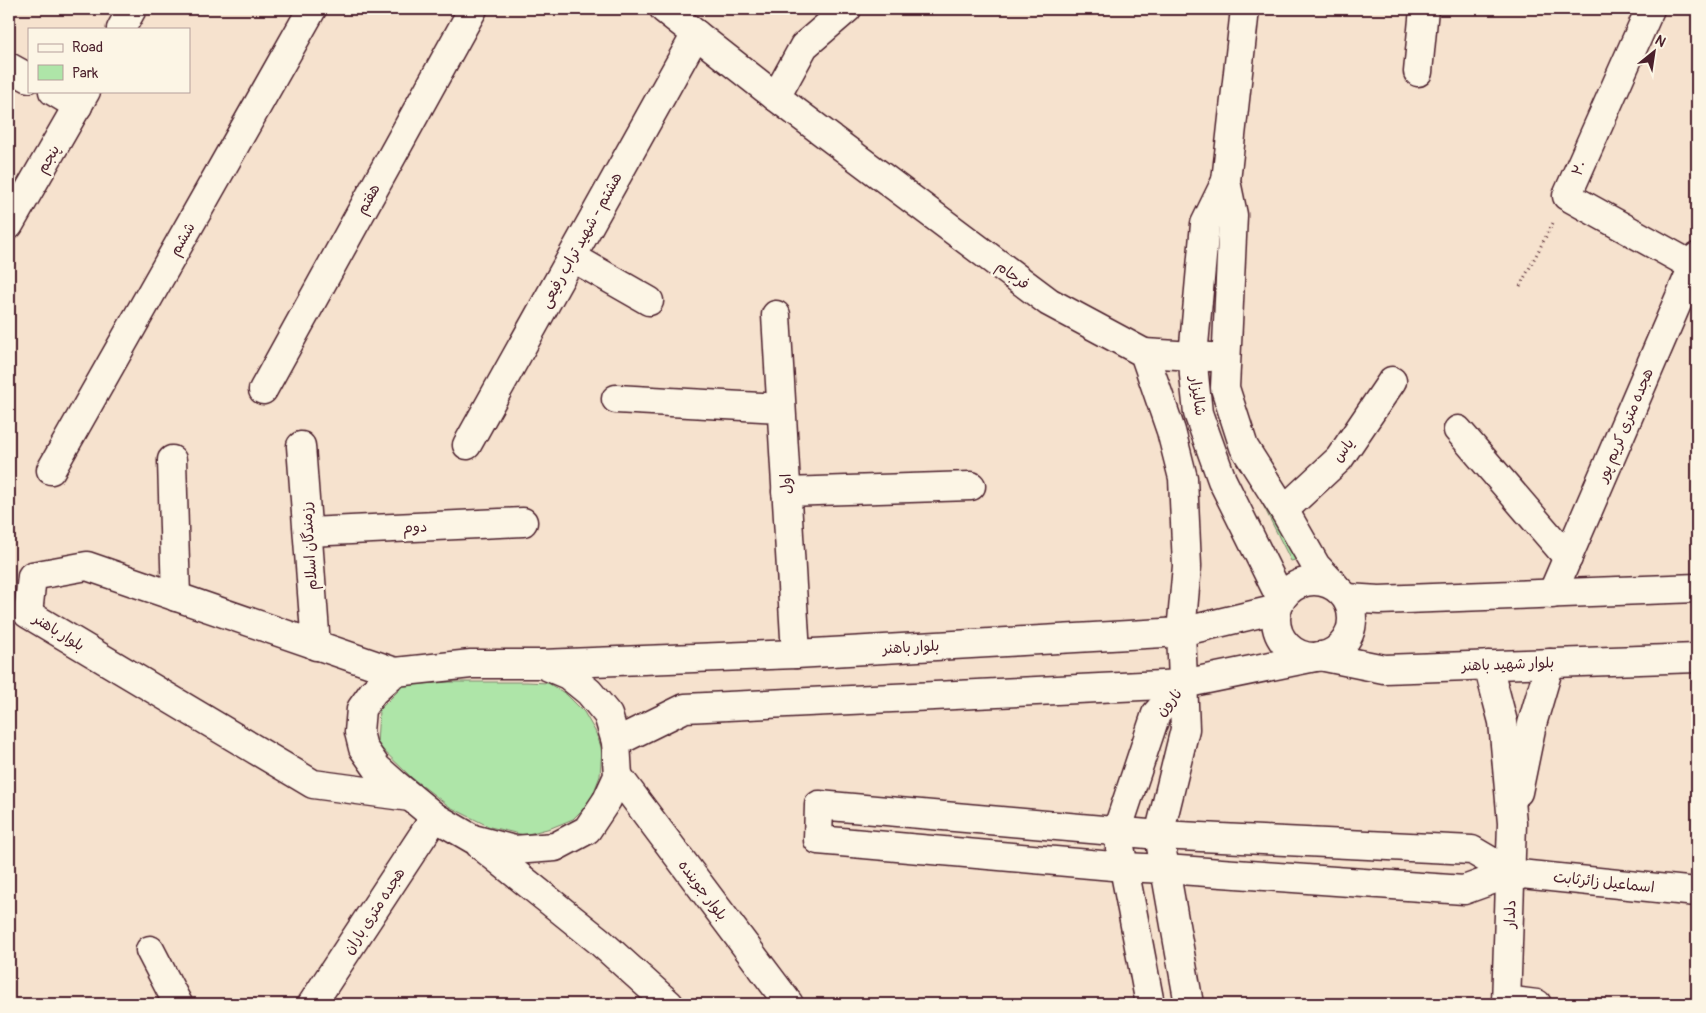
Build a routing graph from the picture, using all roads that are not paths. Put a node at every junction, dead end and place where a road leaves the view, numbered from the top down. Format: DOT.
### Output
graph roads {
  1 [pos="132,9"];
  2 [pos="312,9"];
  3 [pos="473,9"];
  4 [pos="664,9"];
  5 [pos="847,9"];
  6 [pos="1245,9"];
  7 [pos="1424,9"];
  8 [pos="1650,9"];
  9 [pos="122,28"];
  10 [pos="696,34"];
  11 [pos="9,66"];
  12 [pos="1418,72"];
  13 [pos="28,77"];
  14 [pos="57,92"];
  15 [pos="776,97"];
  16 [pos="82,98"];
  17 [pos="1226,181"];
  18 [pos="11,217"];
  19 [pos="572,257"];
  20 [pos="1695,262"];
  21 [pos="649,301"];
  22 [pos="776,315"];
  23 [pos="1144,353"];
  24 [pos="1193,356"];
  25 [pos="1226,359"];
  26 [pos="1392,381"];
  27 [pos="263,390"];
  28 [pos="616,399"];
  29 [pos="781,408"];
  30 [pos="1458,430"];
  31 [pos="467,445"];
  32 [pos="301,446"];
  33 [pos="172,460"];
  34 [pos="51,470"];
  35 [pos="971,486"];
  36 [pos="786,492"];
  37 [pos="1284,510"];
  38 [pos="523,522"];
  39 [pos="308,532"];
  40 [pos="1568,558"];
  41 [pos="1697,588"];
  42 [pos="1341,592"];
  43 [pos="1552,594"];
  44 [pos="176,597"];
  45 [pos="1279,604"];
  46 [pos="1180,632"];
  47 [pos="316,646"];
  48 [pos="796,654"];
  49 [pos="1320,656"];
  50 [pos="1697,658"];
  51 [pos="1550,663"];
  52 [pos="542,664"];
  53 [pos="1488,665"];
  54 [pos="395,672"];
  55 [pos="1183,684"];
  56 [pos="616,742"];
  57 [pos="618,776"];
  58 [pos="410,797"];
  59 [pos="435,817"];
  60 [pos="1512,823"];
  61 [pos="1117,831"];
  62 [pos="1159,835"];
  63 [pos="474,839"];
  64 [pos="1124,867"];
  65 [pos="1165,868"];
  66 [pos="1511,873"];
  67 [pos="1697,892"];
  68 [pos="150,950"];
  69 [pos="1506,1002"];
  70 [pos="178,1004"];
  71 [pos="312,1004"];
  72 [pos="669,1004"];
  73 [pos="789,1004"];
  74 [pos="1150,1004"];
  75 [pos="1189,1004"];
  76 [pos="1537,1004"];
  1 -- 9 [label="street"];
  2 -- 34 [label="street, ششم"];
  3 -- 27 [label="street, هفتم"];
  4 -- 10 [label="street, فرجام"];
  5 -- 15 [label="street"];
  6 -- 17 [label="street, شالیزار"];
  7 -- 12 [label="street"];
  8 -- 20 [label="street, ۲۰"];
  10 -- 15 [label="street, فرجام"];
  10 -- 19 [label="street, هشتم - شهید تراب رفیعی"];
  11 -- 13 [label="street"];
  14 -- 16 [label="street"];
  15 -- 23 [label="street, فرجام"];
  16 -- 18 [label="street, پنجم"];
  17 -- 24 [label="street, شالیزار"];
  17 -- 25 [label="street, شالیزار"];
  19 -- 21 [label="street"];
  19 -- 31 [label="street, هشتم - شهید تراب رفیعی"];
  20 -- 40 [label="street, هجده متری کریم پور"];
  22 -- 29 [label="street, اول"];
  23 -- 24 [label="street"];
  23 -- 46 [label="street"];
  24 -- 25 [label="street"];
  24 -- 45 [label="street, شالیزار"];
  25 -- 37 [label="street, شالیزار"];
  26 -- 37 [label="street, یاس"];
  28 -- 29 [label="street"];
  29 -- 36 [label="street, اول"];
  30 -- 40 [label="street"];
  32 -- 39 [label="street, رزمندگان اسلام"];
  33 -- 44 [label="street"];
  35 -- 36 [label="street"];
  36 -- 48 [label="street, اول"];
  37 -- 42 [label="street, شالیزار"];
  38 -- 39 [label="street, دوم"];
  39 -- 47 [label="street, رزمندگان اسلام"];
  40 -- 43 [label="street, هجده متری کریم پور"];
  41 -- 43 [label="street"];
  42 -- 43 [label="street"];
  42 -- 45 [label="street"];
  42 -- 49 [label="street"];
  44 -- 47 [label="street, بلوار باهنر"];
  44 -- 58 [label="street, بلوار باهنر"];
  45 -- 46 [label="street, بلوار باهنر"];
  45 -- 49 [label="street"];
  46 -- 48 [label="street, بلوار باهنر"];
  46 -- 55 [label="street"];
  47 -- 54 [label="street, بلوار باهنر"];
  48 -- 52 [label="street, بلوار باهنر"];
  49 -- 53 [label="street, بلوار شهید باهنر"];
  49 -- 55 [label="street"];
  50 -- 51 [label="street, بلوار شهید باهنر"];
  51 -- 53 [label="street, بلوار شهید باهنر"];
  51 -- 60 [label="street"];
  52 -- 54 [label="street, بلوار باهنر"];
  52 -- 56 [label="street"];
  53 -- 60 [label="street"];
  54 -- 58 [label="street"];
  55 -- 56 [label="street"];
  55 -- 61 [label="street, نارون"];
  55 -- 62 [label="street, نارون"];
  56 -- 57 [label="street"];
  57 -- 63 [label="street"];
  57 -- 73 [label="street, بلوار جوینده"];
  58 -- 59 [label="street"];
  59 -- 63 [label="street"];
  59 -- 71 [label="street, هجده متری باران"];
  60 -- 66 [label="street, دلدار"];
  61 -- 62 [label="street"];
  61 -- 64 [label="street, نارون"];
  61 -- 64 [label="street"];
  62 -- 65 [label="street, نارون"];
  62 -- 66 [label="street"];
  63 -- 72 [label="street"];
  64 -- 65 [label="street"];
  64 -- 74 [label="street, نارون"];
  65 -- 66 [label="street"];
  65 -- 75 [label="street, نارون"];
  66 -- 67 [label="street, اسماعیل زائرثابت"];
  66 -- 69 [label="street, دلدار"];
  68 -- 70 [label="street"];
  69 -- 76 [label="street"];
}
